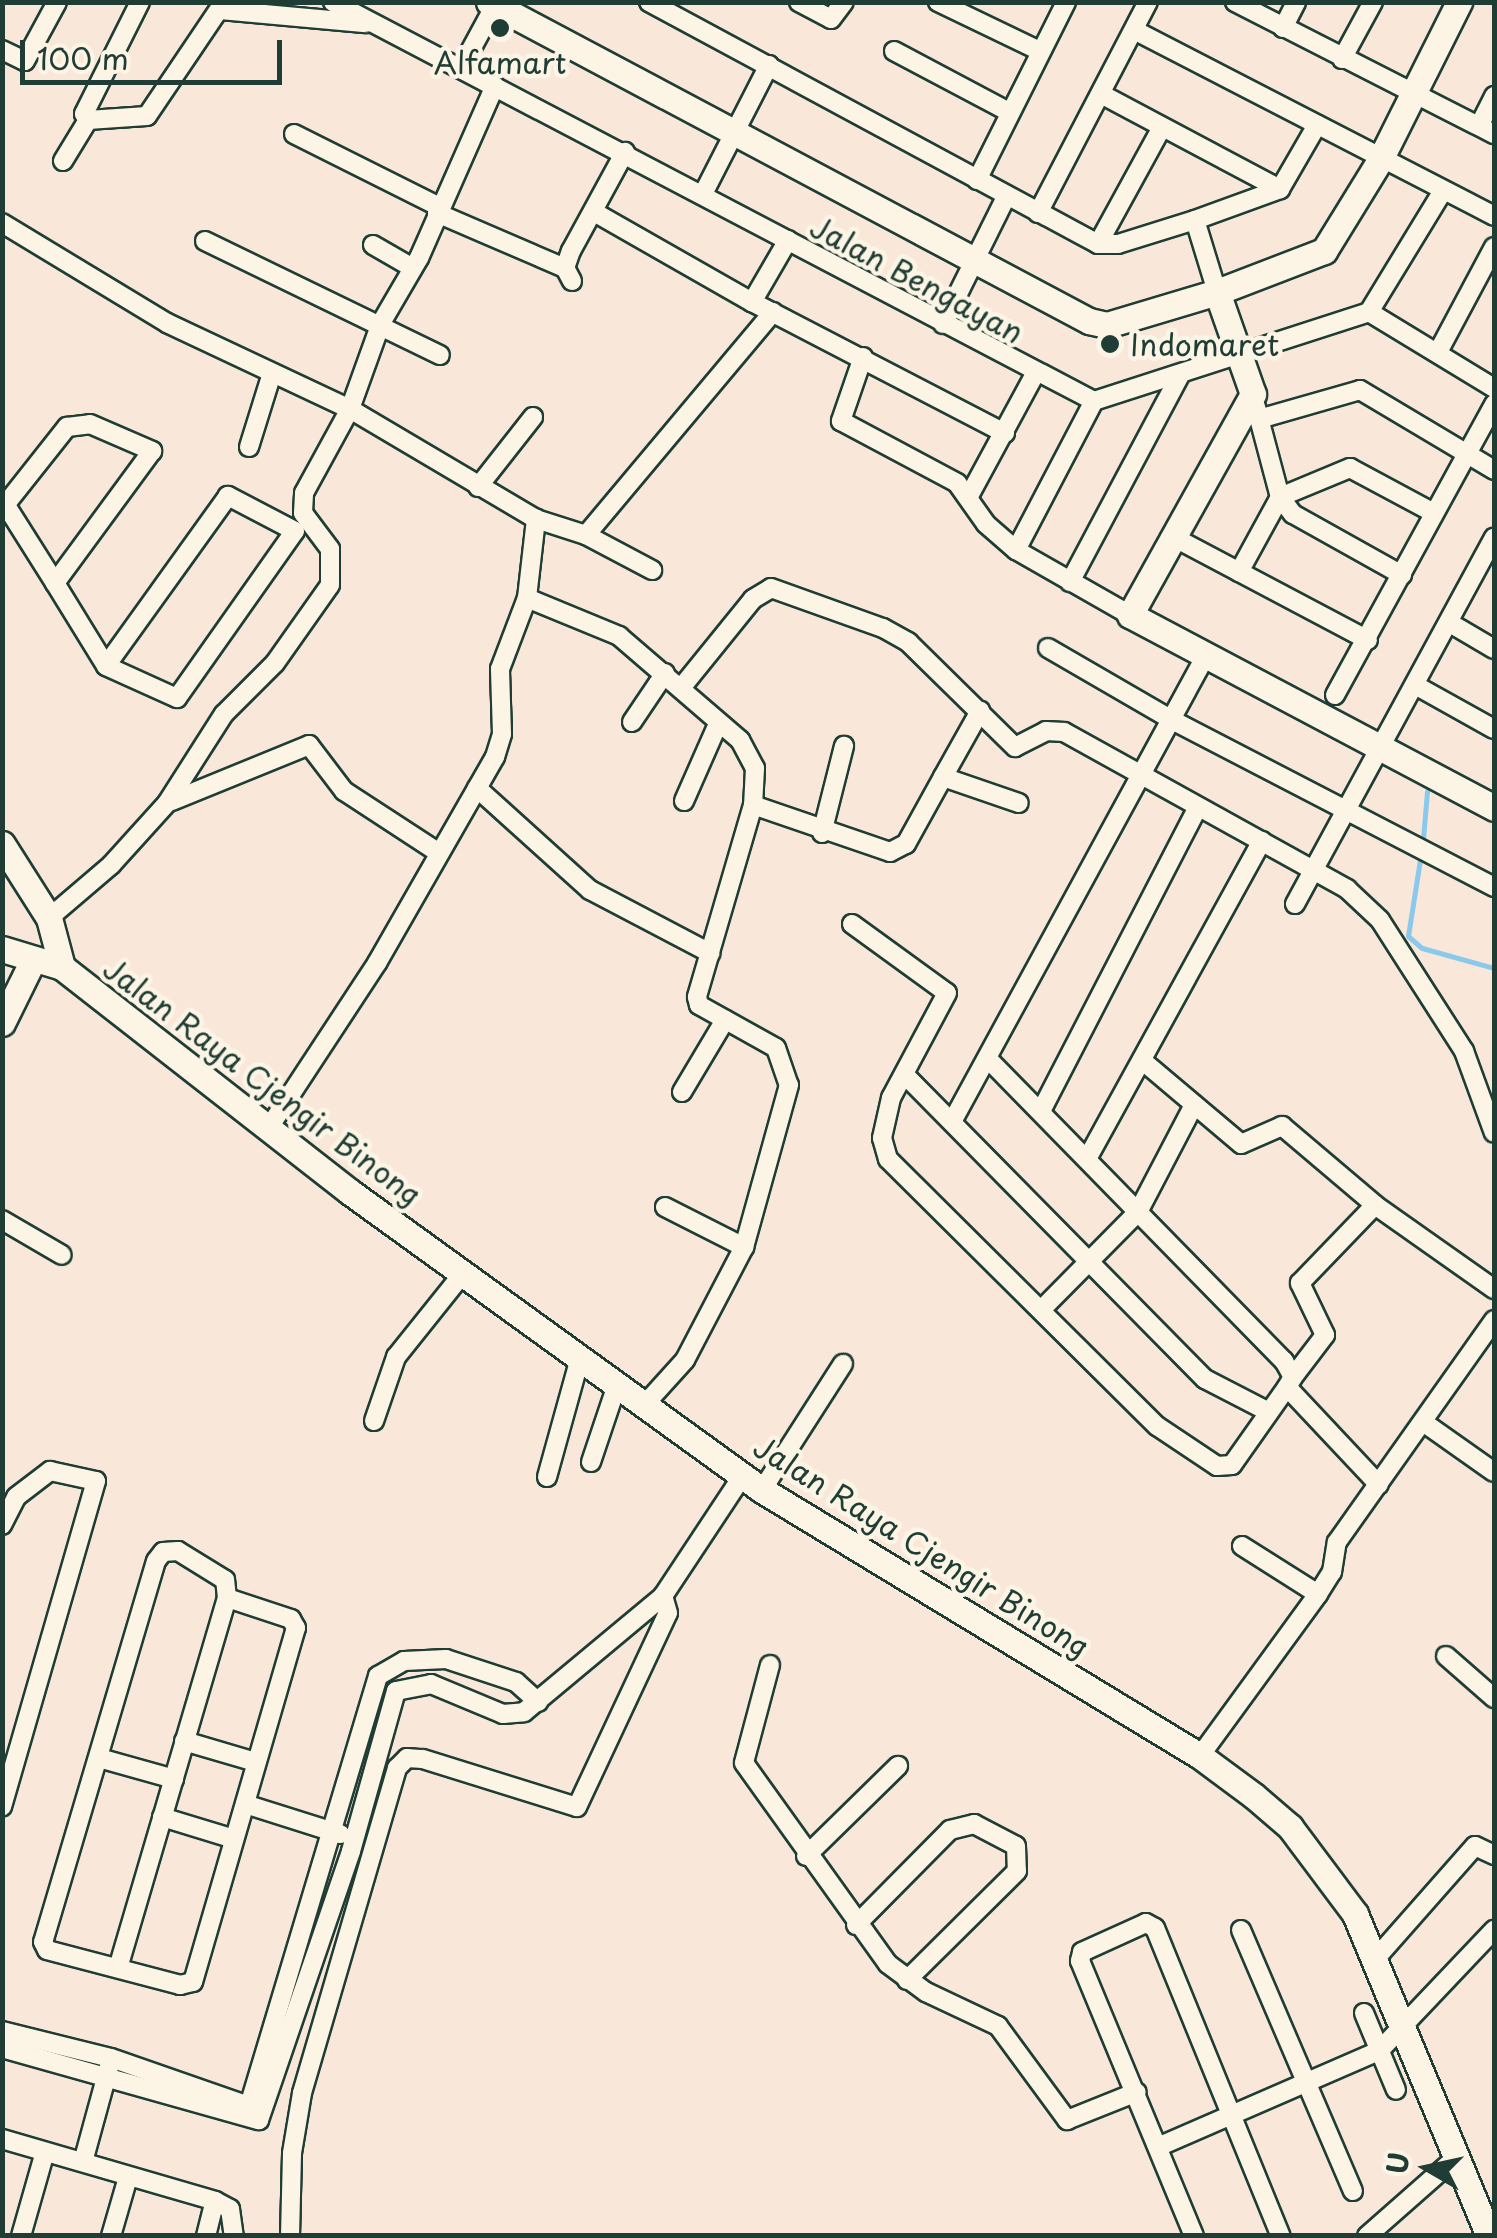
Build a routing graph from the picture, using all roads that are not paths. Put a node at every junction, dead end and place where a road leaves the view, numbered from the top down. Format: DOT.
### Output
graph roads {
  1 [pos="57,2"];
  2 [pos="140,2"];
  3 [pos="333,2"];
  4 [pos="649,2"];
  5 [pos="799,2"];
  6 [pos="844,2"];
  7 [pos="938,2"];
  8 [pos="1066,2"];
  9 [pos="1148,2"];
  10 [pos="1235,2"];
  11 [pos="1296,2"];
  12 [pos="1373,2"];
  13 [pos="1459,2"];
  14 [pos="494,4"];
  15 [pos="222,6"];
  16 [pos="371,24"];
  17 [pos="1283,28"];
  18 [pos="1134,30"];
  19 [pos="2,50"];
  20 [pos="894,51"];
  21 [pos="1040,52"];
  22 [pos="1342,59"];
  23 [pos="769,65"];
  24 [pos="460,68"];
  25 [pos="494,86"];
  26 [pos="1101,94"];
  27 [pos="1410,94"];
  28 [pos="1494,96"];
  29 [pos="1008,112"];
  30 [pos="88,120"];
  31 [pos="1316,125"];
  32 [pos="1162,126"];
  33 [pos="1487,130"];
  34 [pos="737,132"];
  35 [pos="294,134"];
  36 [pos="625,152"];
  37 [pos="64,160"];
  38 [pos="1380,160"];
  39 [pos="977,180"];
  40 [pos="1280,189"];
  41 [pos="1443,191"];
  42 [pos="703,194"];
  43 [pos="1006,197"];
  44 [pos="439,210"];
  45 [pos="594,212"];
  46 [pos="1038,214"];
  47 [pos="1494,216"];
  48 [pos="1194,220"];
  49 [pos="2,223"];
  50 [pos="788,240"];
  51 [pos="205,241"];
  52 [pos="1098,244"];
  53 [pos="373,245"];
  54 [pos="1494,247"];
  55 [pos="972,260"];
  56 [pos="413,268"];
  57 [pos="1217,292"];
  58 [pos="752,302"];
  59 [pos="773,312"];
  60 [pos="1369,312"];
  61 [pos="382,323"];
  62 [pos="943,324"];
  63 [pos="1438,352"];
  64 [pos="1244,354"];
  65 [pos="440,355"];
  66 [pos="864,357"];
  67 [pos="272,373"];
  68 [pos="1035,374"];
  69 [pos="1180,374"];
  70 [pos="1494,388"];
  71 [pos="1094,401"];
  72 [pos="1494,404"];
  73 [pos="1256,407"];
  74 [pos="350,409"];
  75 [pos="533,417"];
  76 [pos="1004,433"];
  77 [pos="249,446"];
  78 [pos="1464,453"];
  79 [pos="1494,470"];
  80 [pos="478,487"];
  81 [pos="969,496"];
  82 [pos="1280,497"];
  83 [pos="5,508"];
  84 [pos="1434,513"];
  85 [pos="536,520"];
  86 [pos="586,534"];
  87 [pos="1176,539"];
  88 [pos="1492,549"];
  89 [pos="1016,550"];
  90 [pos="652,570"];
  91 [pos="1239,572"];
  92 [pos="1402,575"];
  93 [pos="1070,582"];
  94 [pos="56,583"];
  95 [pos="526,598"];
  96 [pos="1130,615"];
  97 [pos="1450,624"];
  98 [pos="1368,640"];
  99 [pos="1048,648"];
  100 [pos="1494,649"];
  101 [pos="1205,657"];
  102 [pos="106,666"];
  103 [pos="665,673"];
  104 [pos="1414,685"];
  105 [pos="681,688"];
  106 [pos="1335,695"];
  107 [pos="980,711"];
  108 [pos="1172,720"];
  109 [pos="632,722"];
  110 [pos="718,724"];
  111 [pos="1494,729"];
  112 [pos="844,746"];
  113 [pos="1380,748"];
  114 [pos="943,776"];
  115 [pos="1139,780"];
  116 [pos="478,788"];
  117 [pos="684,801"];
  118 [pos="167,803"];
  119 [pos="1019,803"];
  120 [pos="753,804"];
  121 [pos="1348,808"];
  122 [pos="1494,808"];
  123 [pos="1197,810"];
  124 [pos="822,833"];
  125 [pos="1262,841"];
  126 [pos="2,844"];
  127 [pos="439,853"];
  128 [pos="1313,871"];
  129 [pos="1494,887"];
  130 [pos="1295,904"];
  131 [pos="49,918"];
  132 [pos="852,924"];
  133 [pos="2,949"];
  134 [pos="710,952"];
  135 [pos="33,960"];
  136 [pos="62,967"];
  137 [pos="725,1020"];
  138 [pos="2,1023"];
  139 [pos="990,1062"];
  140 [pos="1144,1062"];
  141 [pos="905,1075"];
  142 [pos="682,1092"];
  143 [pos="1194,1105"];
  144 [pos="1041,1111"];
  145 [pos="953,1120"];
  146 [pos="268,1129"];
  147 [pos="1494,1133"];
  148 [pos="1088,1159"];
  149 [pos="1375,1205"];
  150 [pos="665,1208"];
  151 [pos="1138,1212"];
  152 [pos="2,1220"];
  153 [pos="744,1248"];
  154 [pos="62,1255"];
  155 [pos="1091,1262"];
  156 [pos="464,1272"];
  157 [pos="1494,1289"];
  158 [pos="1041,1310"];
  159 [pos="1494,1320"];
  160 [pos="580,1358"];
  161 [pos="842,1364"];
  162 [pos="618,1382"];
  163 [pos="1290,1382"];
  164 [pos="647,1402"];
  165 [pos="1269,1412"];
  166 [pos="374,1421"];
  167 [pos="1426,1424"];
  168 [pos="591,1462"];
  169 [pos="1494,1472"];
  170 [pos="547,1477"];
  171 [pos="752,1483"];
  172 [pos="1378,1486"];
  173 [pos="3,1519"];
  174 [pos="1242,1546"];
  175 [pos="1318,1594"];
  176 [pos="663,1596"];
  177 [pos="227,1598"];
  178 [pos="1446,1656"];
  179 [pos="770,1665"];
  180 [pos="376,1678"];
  181 [pos="394,1694"];
  182 [pos="1494,1698"];
  183 [pos="538,1702"];
  184 [pos="2,1732"];
  185 [pos="23,1738"];
  186 [pos="184,1740"];
  187 [pos="1200,1756"];
  188 [pos="98,1758"];
  189 [pos="256,1762"];
  190 [pos="898,1766"];
  191 [pos="174,1778"];
  192 [pos="245,1804"];
  193 [pos="2,1807"];
  194 [pos="162,1816"];
  195 [pos="332,1832"];
  196 [pos="234,1839"];
  197 [pos="354,1839"];
  198 [pos="1494,1855"];
  199 [pos="806,1856"];
  200 [pos="856,1925"];
  201 [pos="1241,1930"];
  202 [pos="1494,1930"];
  203 [pos="1376,1957"];
  204 [pos="118,1968"];
  205 [pos="907,1980"];
  206 [pos="1364,2013"];
  207 [pos="1404,2030"];
  208 [pos="2,2031"];
  209 [pos="2,2048"];
  210 [pos="1379,2051"];
  211 [pos="109,2066"];
  212 [pos="1308,2084"];
  213 [pos="1396,2090"];
  214 [pos="1137,2092"];
  215 [pos="254,2113"];
  216 [pos="1232,2118"];
  217 [pos="2,2140"];
  218 [pos="1160,2146"];
  219 [pos="46,2152"];
  220 [pos="1459,2155"];
  221 [pos="82,2162"];
  222 [pos="128,2178"];
  223 [pos="1353,2191"];
  224 [pos="215,2202"];
  225 [pos="26,2234"];
  226 [pos="111,2236"];
  227 [pos="206,2236"];
  228 [pos="234,2236"];
  229 [pos="290,2236"];
  230 [pos="1194,2236"];
  231 [pos="1281,2236"];
  232 [pos="1367,2236"];
  233 [pos="1489,2236"];
  1 -- 19 [label="street"];
  2 -- 30 [label="street"];
  3 -- 16 [label="street, Jalan Bengayan"];
  4 -- 23 [label="street"];
  5 -- 6 [label="street"];
  7 -- 21 [label="street"];
  8 -- 21 [label="street"];
  9 -- 18 [label="street"];
  10 -- 17 [label="street"];
  11 -- 17 [label="street"];
  12 -- 22 [label="street"];
  13 -- 27 [label="street"];
  14 -- 24 [label="street"];
  14 -- 34 [label="street"];
  15 -- 16 [label="street"];
  15 -- 30 [label="street"];
  16 -- 24 [label="street, Jalan Bengayan"];
  17 -- 22 [label="street"];
  18 -- 26 [label="street"];
  18 -- 31 [label="street"];
  20 -- 29 [label="street"];
  21 -- 29 [label="street"];
  22 -- 27 [label="street"];
  23 -- 34 [label="street"];
  23 -- 39 [label="street"];
  24 -- 25 [label="street, Jalan Bengayan"];
  25 -- 36 [label="street, Jalan Bengayan"];
  25 -- 44 [label="street"];
  26 -- 32 [label="street"];
  26 -- 46 [label="street"];
  27 -- 33 [label="street"];
  27 -- 38 [label="street"];
  28 -- 33 [label="street"];
  29 -- 39 [label="street"];
  30 -- 37 [label="street"];
  31 -- 38 [label="street"];
  31 -- 40 [label="street"];
  32 -- 40 [label="street"];
  32 -- 52 [label="street"];
  34 -- 42 [label="street"];
  34 -- 55 [label="street"];
  35 -- 44 [label="street"];
  36 -- 42 [label="street, Jalan Bengayan"];
  36 -- 45 [label="street"];
  38 -- 41 [label="street"];
  38 -- 57 [label="street"];
  39 -- 43 [label="street"];
  40 -- 48 [label="street"];
  41 -- 47 [label="street"];
  41 -- 60 [label="street"];
  42 -- 50 [label="street, Jalan Bengayan"];
  43 -- 46 [label="street"];
  43 -- 55 [label="street"];
  44 -- 45 [label="street"];
  44 -- 56 [label="street"];
  45 -- 58 [label="street"];
  46 -- 52 [label="street"];
  48 -- 52 [label="street"];
  48 -- 57 [label="street"];
  49 -- 67 [label="street"];
  50 -- 58 [label="street"];
  50 -- 62 [label="street, Jalan Bengayan"];
  51 -- 61 [label="street"];
  53 -- 56 [label="street"];
  54 -- 63 [label="street"];
  55 -- 57 [label="street"];
  55 -- 62 [label="street"];
  56 -- 61 [label="street"];
  57 -- 64 [label="street"];
  58 -- 59 [label="street"];
  59 -- 66 [label="street"];
  59 -- 86 [label="street"];
  60 -- 63 [label="street"];
  60 -- 64 [label="street"];
  61 -- 65 [label="street"];
  61 -- 74 [label="street"];
  62 -- 68 [label="street, Jalan Bengayan"];
  63 -- 70 [label="street"];
  64 -- 69 [label="street"];
  64 -- 73 [label="street"];
  66 -- 76 [label="street"];
  66 -- 81 [label="street"];
  67 -- 74 [label="street"];
  67 -- 77 [label="street"];
  68 -- 71 [label="street, Jalan Bengayan"];
  68 -- 76 [label="street"];
  69 -- 71 [label="street"];
  69 -- 93 [label="street"];
  71 -- 89 [label="street"];
  72 -- 78 [label="street"];
  73 -- 78 [label="street"];
  73 -- 82 [label="street"];
  73 -- 87 [label="street"];
  74 -- 80 [label="street"];
  74 -- 118 [label="street"];
  75 -- 80 [label="street"];
  76 -- 81 [label="street"];
  78 -- 79 [label="street"];
  78 -- 84 [label="street"];
  80 -- 85 [label="street"];
  81 -- 89 [label="street"];
  82 -- 84 [label="street"];
  82 -- 91 [label="street"];
  82 -- 92 [label="street"];
  83 -- 94 [label="street"];
  83 -- 94 [label="street"];
  84 -- 92 [label="street"];
  85 -- 86 [label="street"];
  85 -- 95 [label="street"];
  86 -- 90 [label="street"];
  87 -- 91 [label="street"];
  87 -- 96 [label="street"];
  88 -- 97 [label="street"];
  89 -- 93 [label="street"];
  91 -- 98 [label="street"];
  92 -- 98 [label="street"];
  93 -- 96 [label="street"];
  94 -- 102 [label="street"];
  95 -- 103 [label="street"];
  95 -- 116 [label="street"];
  96 -- 101 [label="street"];
  97 -- 100 [label="street"];
  97 -- 104 [label="street"];
  98 -- 106 [label="street"];
  99 -- 108 [label="street"];
  101 -- 108 [label="street"];
  101 -- 113 [label="street"];
  102 -- 102 [label="street"];
  103 -- 105 [label="street"];
  103 -- 109 [label="street"];
  104 -- 111 [label="street"];
  104 -- 113 [label="street"];
  105 -- 107 [label="street"];
  105 -- 110 [label="street"];
  107 -- 114 [label="street"];
  107 -- 115 [label="street"];
  108 -- 115 [label="street"];
  108 -- 121 [label="street"];
  110 -- 117 [label="street"];
  110 -- 120 [label="street"];
  112 -- 124 [label="street"];
  113 -- 121 [label="street"];
  113 -- 122 [label="street"];
  114 -- 119 [label="street"];
  114 -- 124 [label="street"];
  115 -- 123 [label="street"];
  115 -- 139 [label="street"];
  116 -- 127 [label="street"];
  116 -- 134 [label="street"];
  118 -- 127 [label="street"];
  118 -- 131 [label="street"];
  120 -- 124 [label="street"];
  120 -- 134 [label="street"];
  121 -- 128 [label="street"];
  121 -- 129 [label="street"];
  123 -- 125 [label="street"];
  123 -- 144 [label="street"];
  125 -- 128 [label="street"];
  125 -- 140 [label="street"];
  126 -- 131 [label="street"];
  127 -- 146 [label="street"];
  128 -- 130 [label="street"];
  128 -- 147 [label="street"];
  131 -- 136 [label="street"];
  132 -- 141 [label="street"];
  133 -- 135 [label="street"];
  134 -- 137 [label="street"];
  135 -- 136 [label="street"];
  135 -- 138 [label="street"];
  136 -- 146 [label="street, Jalan Raya Cjengir Binong"];
  137 -- 142 [label="street"];
  137 -- 153 [label="street"];
  139 -- 144 [label="street"];
  139 -- 145 [label="street"];
  140 -- 143 [label="street"];
  140 -- 148 [label="street"];
  141 -- 145 [label="street"];
  141 -- 158 [label="street"];
  143 -- 149 [label="street"];
  143 -- 151 [label="street"];
  144 -- 148 [label="street"];
  145 -- 155 [label="street"];
  146 -- 156 [label="street, Jalan Raya Cjengir Binong"];
  148 -- 151 [label="street"];
  149 -- 157 [label="street"];
  149 -- 163 [label="street"];
  150 -- 153 [label="street"];
  151 -- 155 [label="street"];
  151 -- 163 [label="street"];
  152 -- 154 [label="street"];
  153 -- 164 [label="street"];
  155 -- 158 [label="street"];
  155 -- 165 [label="street"];
  156 -- 160 [label="street, Jalan Raya Cjengir Binong"];
  156 -- 166 [label="street"];
  158 -- 165 [label="street"];
  159 -- 167 [label="street"];
  160 -- 162 [label="street, Jalan Raya Cjengir Binong"];
  160 -- 170 [label="street"];
  161 -- 171 [label="street"];
  162 -- 164 [label="street, Jalan Raya Cjengir Binong"];
  162 -- 168 [label="street"];
  163 -- 165 [label="street"];
  163 -- 172 [label="street"];
  164 -- 171 [label="street, Jalan Raya Cjengir Binong"];
  167 -- 169 [label="street"];
  167 -- 172 [label="street"];
  171 -- 176 [label="street"];
  171 -- 187 [label="street, Jalan Raya Cjengir Binong"];
  172 -- 175 [label="street"];
  173 -- 185 [label="street"];
  174 -- 175 [label="street"];
  175 -- 187 [label="street"];
  176 -- 183 [label="street"];
  176 -- 229 [label="street"];
  177 -- 186 [label="street"];
  177 -- 188 [label="street"];
  177 -- 189 [label="street"];
  178 -- 182 [label="street"];
  179 -- 199 [label="street"];
  180 -- 181 [label="street"];
  180 -- 183 [label="street"];
  180 -- 195 [label="street"];
  181 -- 183 [label="street"];
  181 -- 197 [label="street"];
  184 -- 185 [label="street"];
  185 -- 193 [label="street"];
  186 -- 189 [label="street"];
  186 -- 191 [label="street"];
  187 -- 203 [label="street, Jalan Raya Cjengir Binong"];
  188 -- 191 [label="street"];
  188 -- 204 [label="street"];
  189 -- 192 [label="street"];
  190 -- 199 [label="street"];
  191 -- 194 [label="street"];
  192 -- 195 [label="street"];
  192 -- 196 [label="street"];
  194 -- 196 [label="street"];
  194 -- 204 [label="street"];
  195 -- 197 [label="street"];
  195 -- 215 [label="street"];
  196 -- 204 [label="street"];
  197 -- 215 [label="street"];
  198 -- 203 [label="street"];
  199 -- 200 [label="street"];
  200 -- 205 [label="street"];
  200 -- 205 [label="street"];
  201 -- 212 [label="street"];
  202 -- 207 [label="street"];
  203 -- 207 [label="street, Jalan Raya Cjengir Binong"];
  205 -- 214 [label="street"];
  206 -- 210 [label="street"];
  207 -- 210 [label="street"];
  207 -- 220 [label="street, Jalan Raya Cjengir Binong"];
  208 -- 211 [label="street"];
  209 -- 211 [label="street"];
  210 -- 212 [label="street"];
  210 -- 213 [label="street"];
  211 -- 215 [label="street"];
  211 -- 221 [label="street"];
  212 -- 216 [label="street"];
  212 -- 223 [label="street"];
  214 -- 216 [label="street"];
  214 -- 218 [label="street"];
  216 -- 218 [label="street"];
  216 -- 231 [label="street"];
  217 -- 219 [label="street"];
  218 -- 230 [label="street"];
  219 -- 221 [label="street"];
  219 -- 225 [label="street"];
  220 -- 232 [label="street"];
  220 -- 233 [label="street, Jalan Raya Cjengir Binong"];
  221 -- 222 [label="street"];
  222 -- 224 [label="street"];
  222 -- 226 [label="street"];
  224 -- 227 [label="street"];
  224 -- 228 [label="street"];
}
